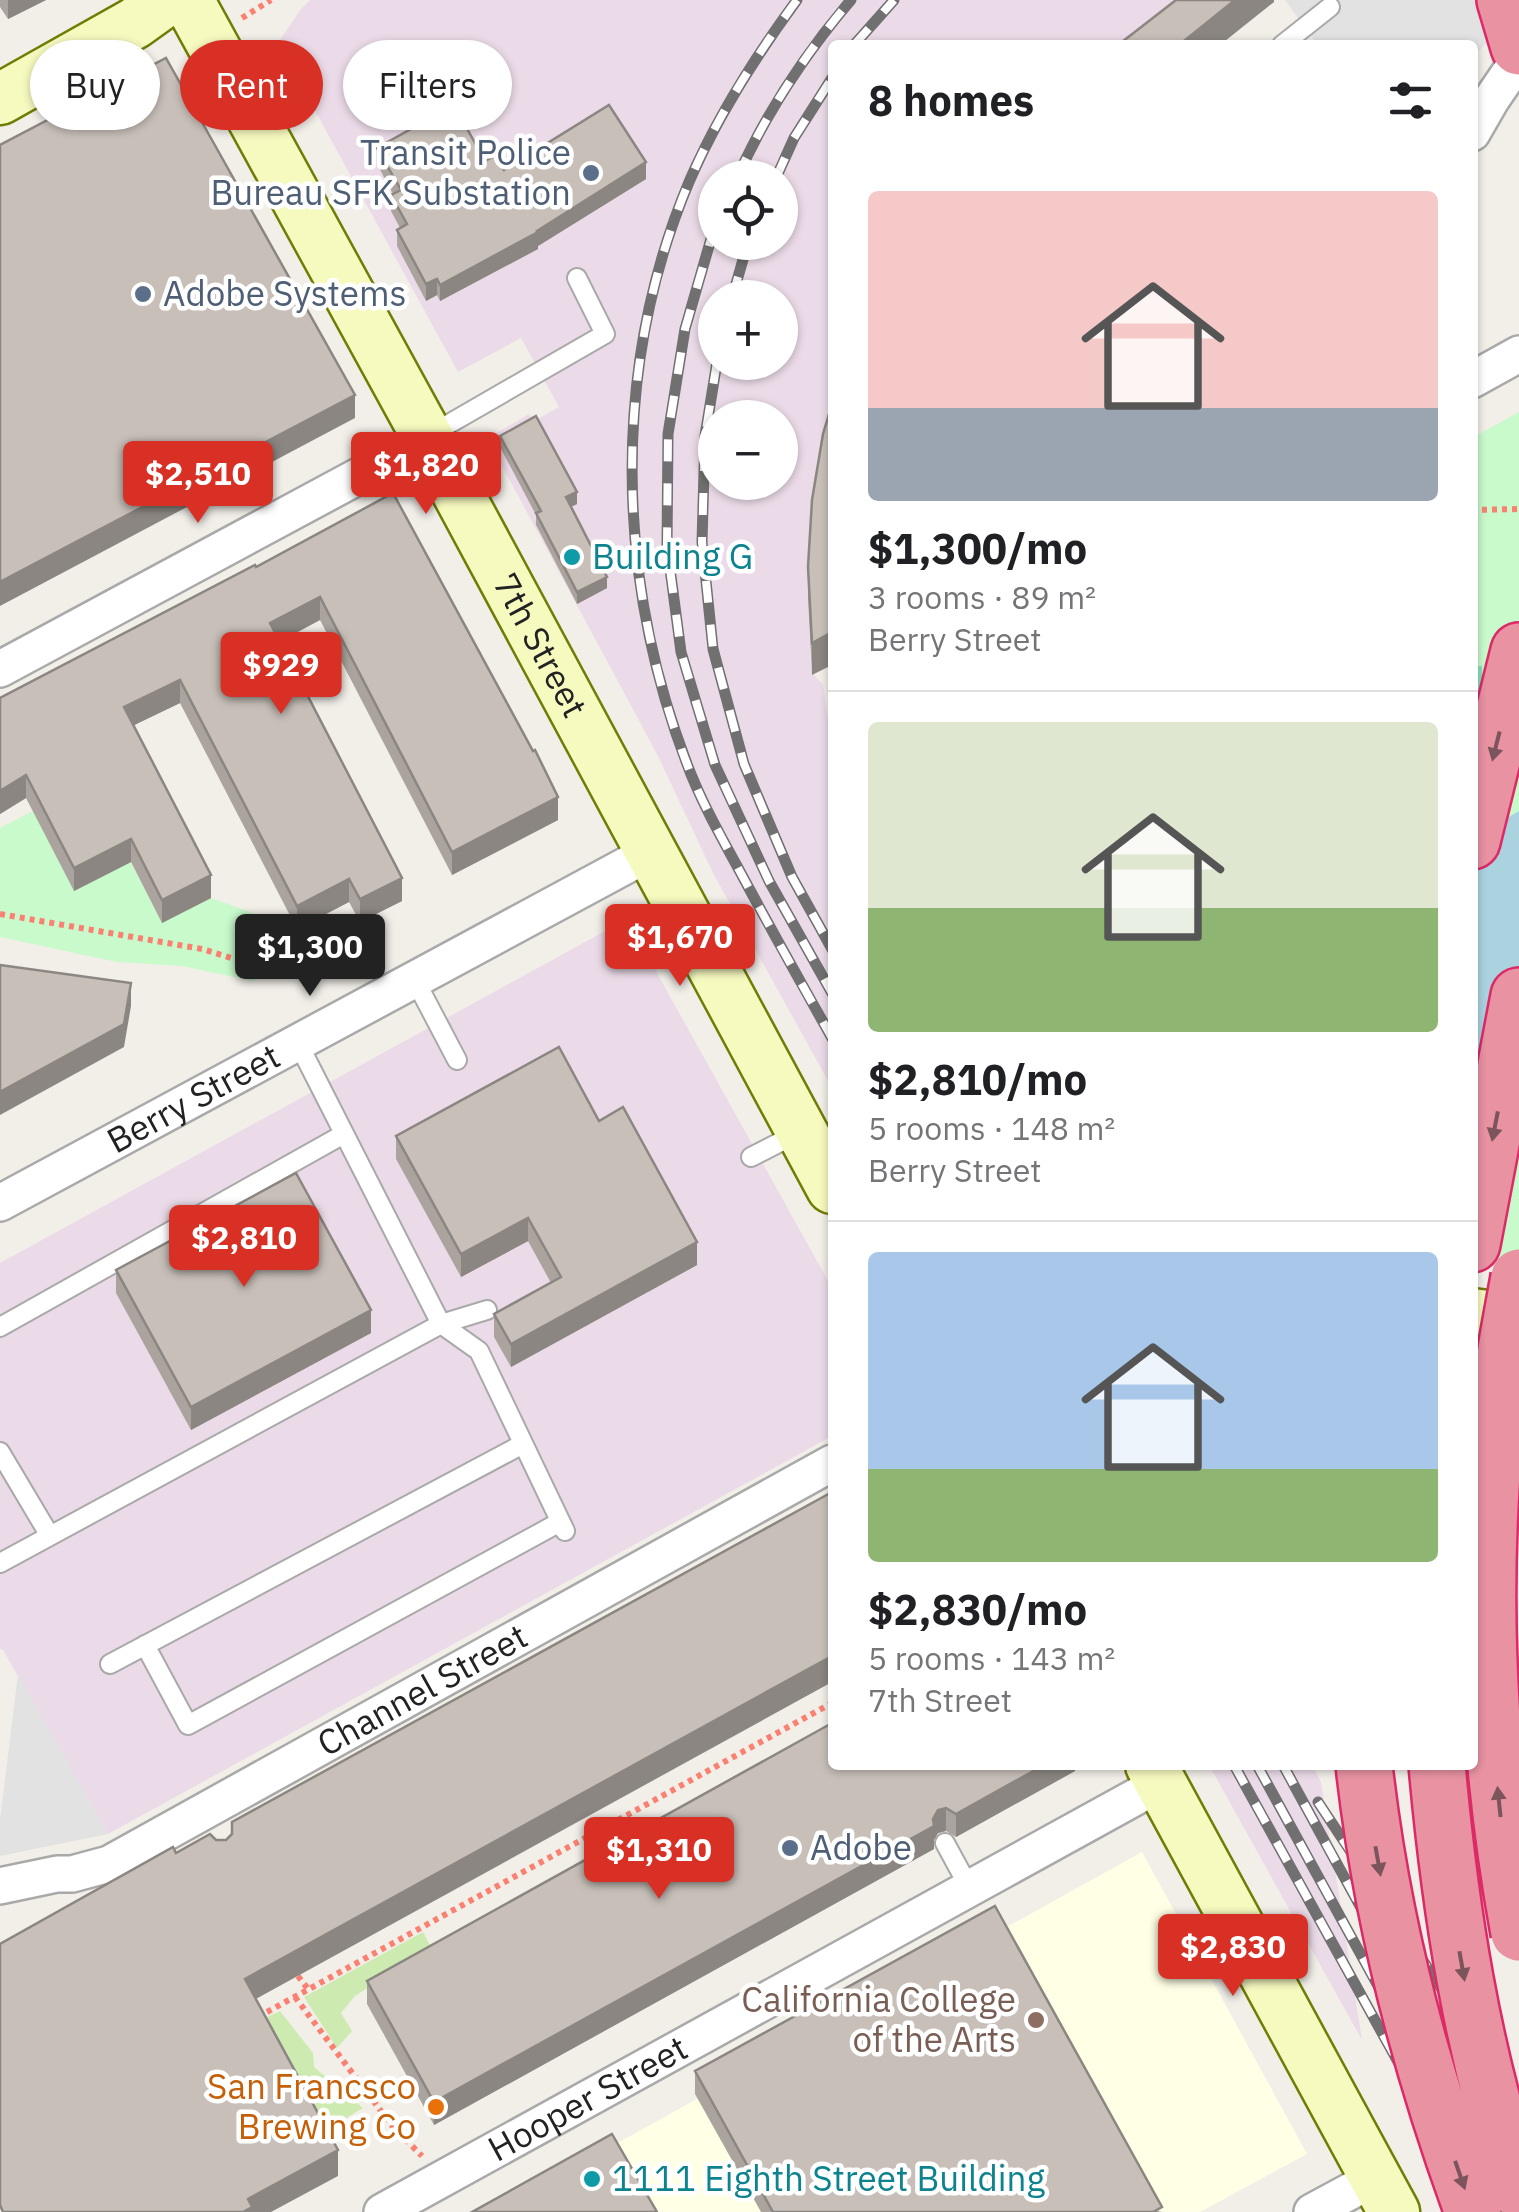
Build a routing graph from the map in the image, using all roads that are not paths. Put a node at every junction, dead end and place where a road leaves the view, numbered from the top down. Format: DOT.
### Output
graph roads {
  1 [pos="166,0"];
  2 [pos="188,0"];
  3 [pos="1505,0"];
  4 [pos="1330,7"];
  5 [pos="1288,40"];
  6 [pos="1519,47"];
  7 [pos="1519,58"];
  8 [pos="0,99"];
  9 [pos="1478,122"];
  10 [pos="576,278"];
  11 [pos="1519,354"];
  12 [pos="1478,377"];
  13 [pos="428,436"];
  14 [pos="1519,652"];
  15 [pos="0,669"];
  16 [pos="1478,817"];
  17 [pos="651,852"];
  18 [pos="415,980"];
  19 [pos="1519,996"];
  20 [pos="298,1043"];
  21 [pos="457,1060"];
  22 [pos="802,1131"];
  23 [pos="344,1134"];
  24 [pos="751,1157"];
  25 [pos="828,1180"];
  26 [pos="0,1203"];
  27 [pos="1478,1212"];
  28 [pos="1519,1276"];
  29 [pos="486,1310"];
  30 [pos="1478,1315"];
  31 [pos="1519,1320"];
  32 [pos="441,1324"];
  33 [pos="0,1326"];
  34 [pos="1478,1442"];
  35 [pos="523,1444"];
  36 [pos="1519,1444"];
  37 [pos="0,1452"];
  38 [pos="828,1464"];
  39 [pos="50,1536"];
  40 [pos="0,1563"];
  41 [pos="144,1645"];
  42 [pos="110,1664"];
  43 [pos="1365,1770"];
  44 [pos="1436,1770"];
  45 [pos="1156,1774"];
  46 [pos="945,1842"];
  47 [pos="0,1886"];
  48 [pos="970,1889"];
  49 [pos="1519,1933"];
  50 [pos="1519,2190"];
  51 [pos="1384,2195"];
  52 [pos="382,2212"];
  53 [pos="1312,2212"];
  54 [pos="1473,2212"];
  1 -- 8 [label="main road"];
  2 -- 13 [label="main road, 7th Street"];
  3 -- 6 [label="highway"];
  4 -- 5 [label="lane"];
  7 -- 9 [label="street"];
  10 -- 13 [label="lane"];
  11 -- 12 [label="street"];
  13 -- 15 [label="street"];
  13 -- 17 [label="main road, 7th Street"];
  14 -- 16 [label="highway, one-way"];
  17 -- 18 [label="street, Berry Street"];
  17 -- 22 [label="main road, 7th Street"];
  18 -- 20 [label="street, Berry Street"];
  18 -- 21 [label="lane"];
  19 -- 27 [label="highway, one-way"];
  20 -- 23 [label="lane"];
  20 -- 26 [label="street, Berry Street"];
  22 -- 24 [label="lane"];
  22 -- 25 [label="main road, 7th Street"];
  23 -- 32 [label="lane"];
  23 -- 33 [label="lane"];
  49 -- 28 [label="highway, one-way, bridge"];
  29 -- 32 [label="lane"];
  30 -- 31 [label="main road"];
  32 -- 35 [label="lane"];
  32 -- 39 [label="lane"];
  34 -- 36 [label="main road"];
  35 -- 41 [label="lane"];
  35 -- 41 [label="lane"];
  37 -- 39 [label="lane"];
  38 -- 47 [label="street, Channel Street"];
  39 -- 40 [label="lane"];
  41 -- 42 [label="lane"];
  43 -- 54 [label="highway, one-way, bridge"];
  44 -- 50 [label="highway, one-way, bridge"];
  45 -- 48 [label="street, Hooper Street"];
  45 -- 51 [label="main road"];
  46 -- 48 [label="lane"];
  48 -- 52 [label="street, Hooper Street"];
  51 -- 53 [label="street"];
}
